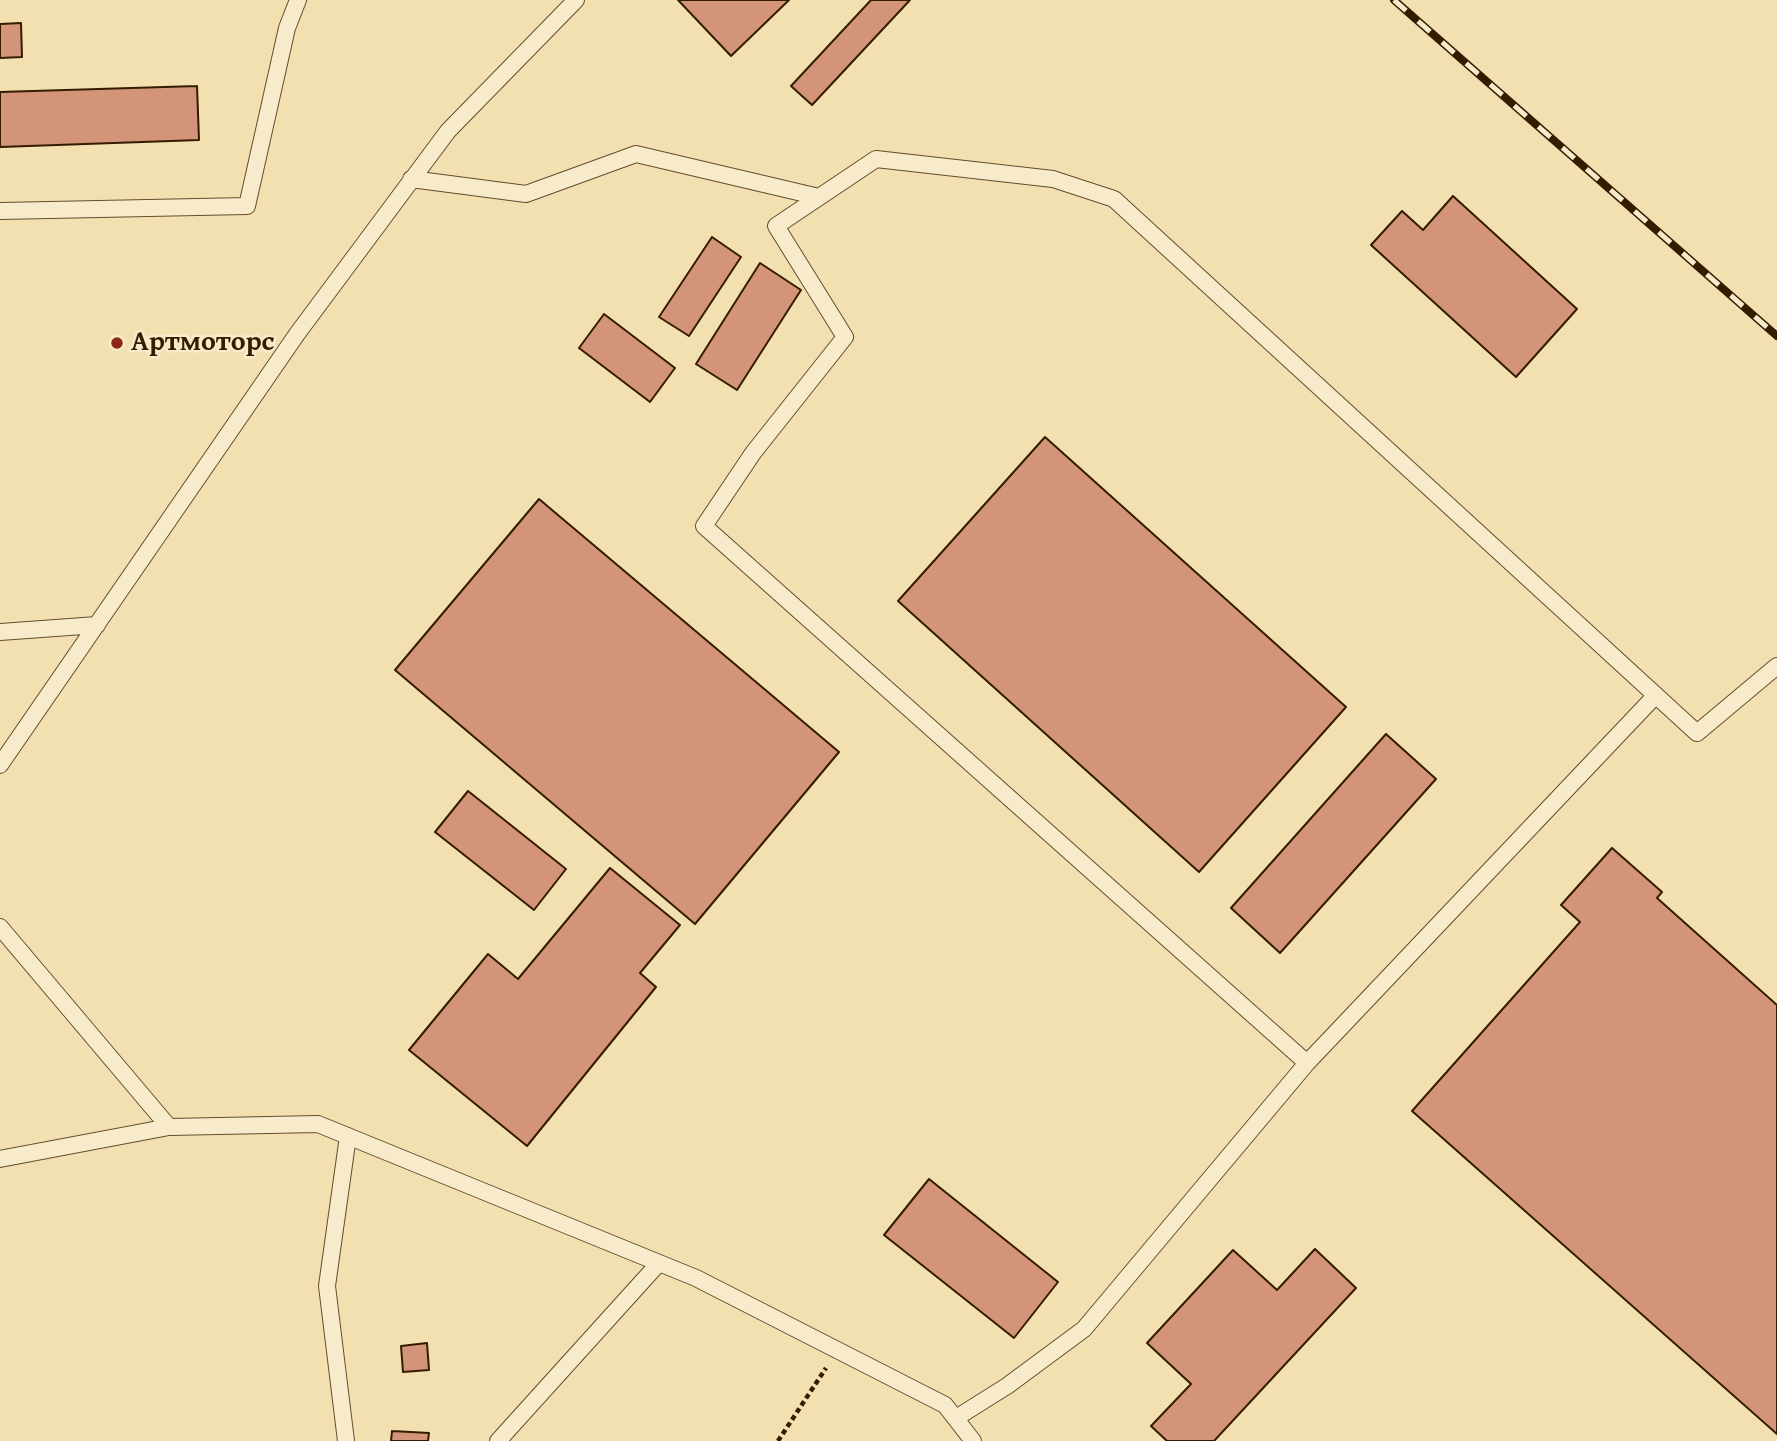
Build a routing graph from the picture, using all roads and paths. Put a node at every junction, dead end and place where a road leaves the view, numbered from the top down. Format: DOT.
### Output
graph roads {
  1 [pos="298,0"];
  2 [pos="576,0"];
  3 [pos="411,179"];
  4 [pos="819,197"];
  5 [pos="0,211"];
  6 [pos="97,625"];
  7 [pos="0,632"];
  8 [pos="1777,666"];
  9 [pos="1656,695"];
  10 [pos="0,765"];
  11 [pos="0,927"];
  12 [pos="1307,1063"];
  13 [pos="169,1127"];
  14 [pos="348,1136"];
  15 [pos="0,1159"];
  16 [pos="659,1263"];
  17 [pos="838,1350"];
  18 [pos="956,1418"];
  19 [pos="346,1441"];
  20 [pos="498,1441"];
  21 [pos="778,1441"];
  22 [pos="973,1441"];
  1 -- 5 [label="lane"];
  2 -- 3 [label="lane"];
  3 -- 4 [label="lane"];
  3 -- 6 [label="lane"];
  4 -- 9 [label="lane"];
  4 -- 12 [label="lane"];
  6 -- 7 [label="lane"];
  6 -- 10 [label="lane"];
  8 -- 9 [label="lane"];
  9 -- 12 [label="lane"];
  11 -- 13 [label="lane"];
  12 -- 18 [label="lane"];
  13 -- 14 [label="lane"];
  13 -- 15 [label="lane"];
  14 -- 16 [label="lane"];
  14 -- 19 [label="lane"];
  16 -- 17 [label="lane"];
  16 -- 20 [label="lane"];
  17 -- 18 [label="lane"];
  17 -- 21 [label="path"];
  18 -- 22 [label="lane"];
}
